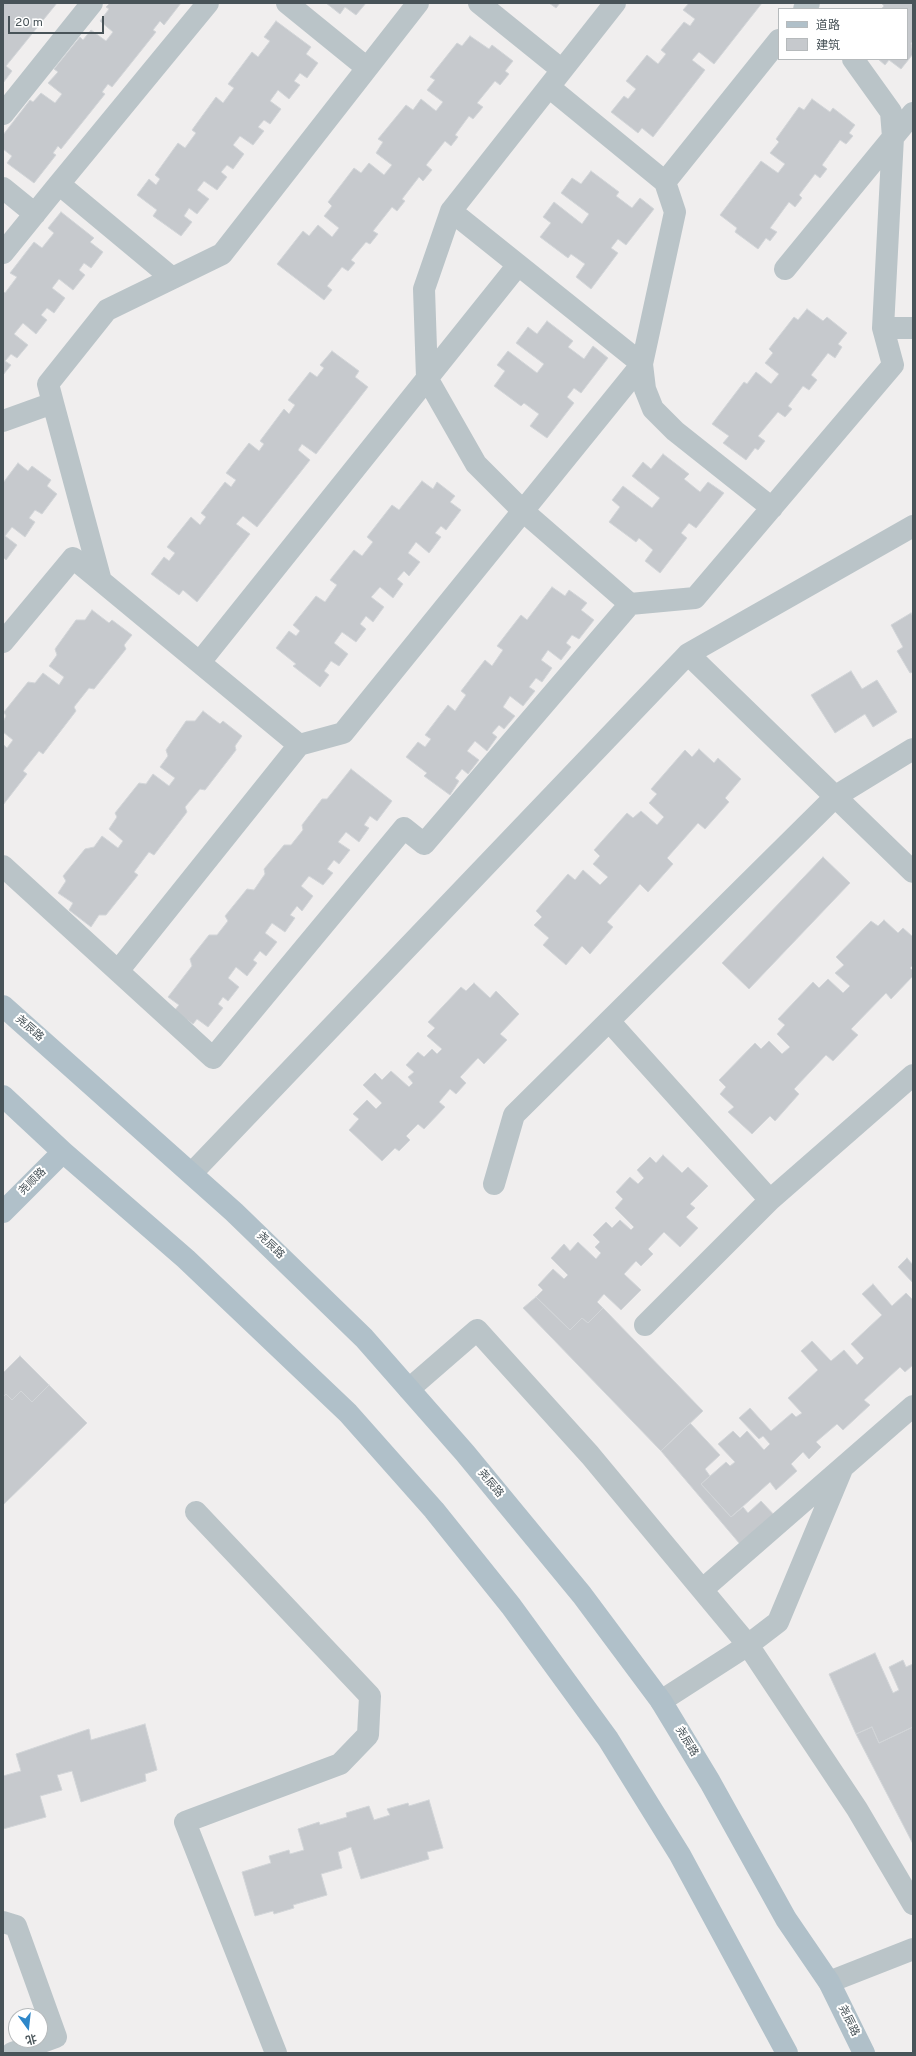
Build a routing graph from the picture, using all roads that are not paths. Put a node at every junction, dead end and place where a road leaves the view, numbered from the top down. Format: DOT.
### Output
graph roads {
  1 [pos="92,3"];
  2 [pos="208,3"];
  3 [pos="286,3"];
  4 [pos="418,3"];
  5 [pos="479,3"];
  6 [pos="614,3"];
  7 [pos="778,41"];
  8 [pos="854,60"];
  9 [pos="367,68"];
  10 [pos="562,70"];
  11 [pos="549,87"];
  12 [pos="913,113"];
  13 [pos="3,114"];
  14 [pos="894,137"];
  15 [pos="664,182"];
  16 [pos="59,184"];
  17 [pos="3,188"];
  18 [pos="451,211"];
  19 [pos="35,214"];
  20 [pos="3,253"];
  21 [pos="518,265"];
  22 [pos="785,269"];
  23 [pos="172,278"];
  24 [pos="883,328"];
  25 [pos="913,328"];
  26 [pos="642,364"];
  27 [pos="427,378"];
  28 [pos="53,403"];
  29 [pos="3,421"];
  30 [pos="772,508"];
  31 [pos="523,511"];
  32 [pos="913,526"];
  33 [pos="101,581"];
  34 [pos="630,604"];
  35 [pos="3,642"];
  36 [pos="688,654"];
  37 [pos="200,662"];
  38 [pos="299,745"];
  39 [pos="913,749"];
  40 [pos="836,796"];
  41 [pos="3,866"];
  42 [pos="913,872"];
  43 [pos="118,971"];
  44 [pos="3,1006"];
  45 [pos="609,1021"];
  46 [pos="913,1075"];
  47 [pos="3,1096"];
  48 [pos="63,1152"];
  49 [pos="192,1173"];
  50 [pos="494,1184"];
  51 [pos="770,1200"];
  52 [pos="3,1212"];
  53 [pos="645,1325"];
  54 [pos="409,1390"];
  55 [pos="913,1406"];
  56 [pos="842,1469"];
  57 [pos="196,1512"];
  58 [pos="703,1590"];
  59 [pos="748,1646"];
  60 [pos="661,1701"];
  61 [pos="913,1904"];
  62 [pos="3,1922"];
  63 [pos="913,1949"];
  64 [pos="829,1982"];
  65 [pos="12,2053"];
  66 [pos="276,2053"];
  67 [pos="788,2053"];
  68 [pos="864,2053"];
  1 -- 13 [label="street"];
  2 -- 16 [label="street"];
  3 -- 9 [label="street"];
  4 -- 9 [label="street"];
  5 -- 10 [label="street"];
  6 -- 10 [label="street"];
  7 -- 15 [label="street"];
  8 -- 14 [label="street"];
  9 -- 23 [label="street"];
  10 -- 11 [label="street"];
  11 -- 15 [label="street"];
  11 -- 18 [label="street"];
  12 -- 14 [label="street"];
  14 -- 22 [label="street"];
  14 -- 24 [label="street"];
  15 -- 26 [label="street"];
  16 -- 19 [label="street"];
  16 -- 23 [label="street"];
  17 -- 19 [label="street"];
  18 -- 21 [label="street"];
  18 -- 27 [label="street"];
  19 -- 20 [label="street"];
  21 -- 26 [label="street"];
  21 -- 27 [label="street"];
  23 -- 28 [label="street"];
  24 -- 25 [label="street"];
  24 -- 30 [label="street"];
  26 -- 30 [label="street"];
  26 -- 31 [label="street"];
  27 -- 31 [label="street"];
  27 -- 37 [label="street"];
  28 -- 29 [label="street"];
  28 -- 33 [label="street"];
  30 -- 34 [label="street"];
  31 -- 34 [label="street"];
  31 -- 38 [label="street"];
  32 -- 36 [label="street"];
  33 -- 35 [label="street"];
  33 -- 37 [label="street"];
  34 -- 43 [label="street"];
  36 -- 40 [label="street"];
  36 -- 49 [label="street"];
  37 -- 38 [label="street"];
  38 -- 43 [label="street"];
  39 -- 40 [label="street"];
  40 -- 42 [label="street"];
  40 -- 45 [label="street"];
  41 -- 43 [label="street"];
  44 -- 49 [label="main road, 尧辰路"];
  45 -- 50 [label="street"];
  45 -- 51 [label="street"];
  46 -- 51 [label="street"];
  47 -- 48 [label="main road"];
  48 -- 52 [label="main road, 尧顺路"];
  48 -- 67 [label="main road"];
  49 -- 54 [label="main road, 尧辰路"];
  51 -- 53 [label="street"];
  54 -- 58 [label="street"];
  54 -- 60 [label="main road, 尧辰路"];
  55 -- 56 [label="street"];
  56 -- 58 [label="street"];
  56 -- 59 [label="street"];
  57 -- 66 [label="street"];
  58 -- 59 [label="street"];
  59 -- 60 [label="street"];
  59 -- 61 [label="street"];
  60 -- 64 [label="main road, 尧辰路"];
  62 -- 65 [label="street"];
  63 -- 64 [label="street"];
  64 -- 68 [label="main road, 尧辰路"];
}
